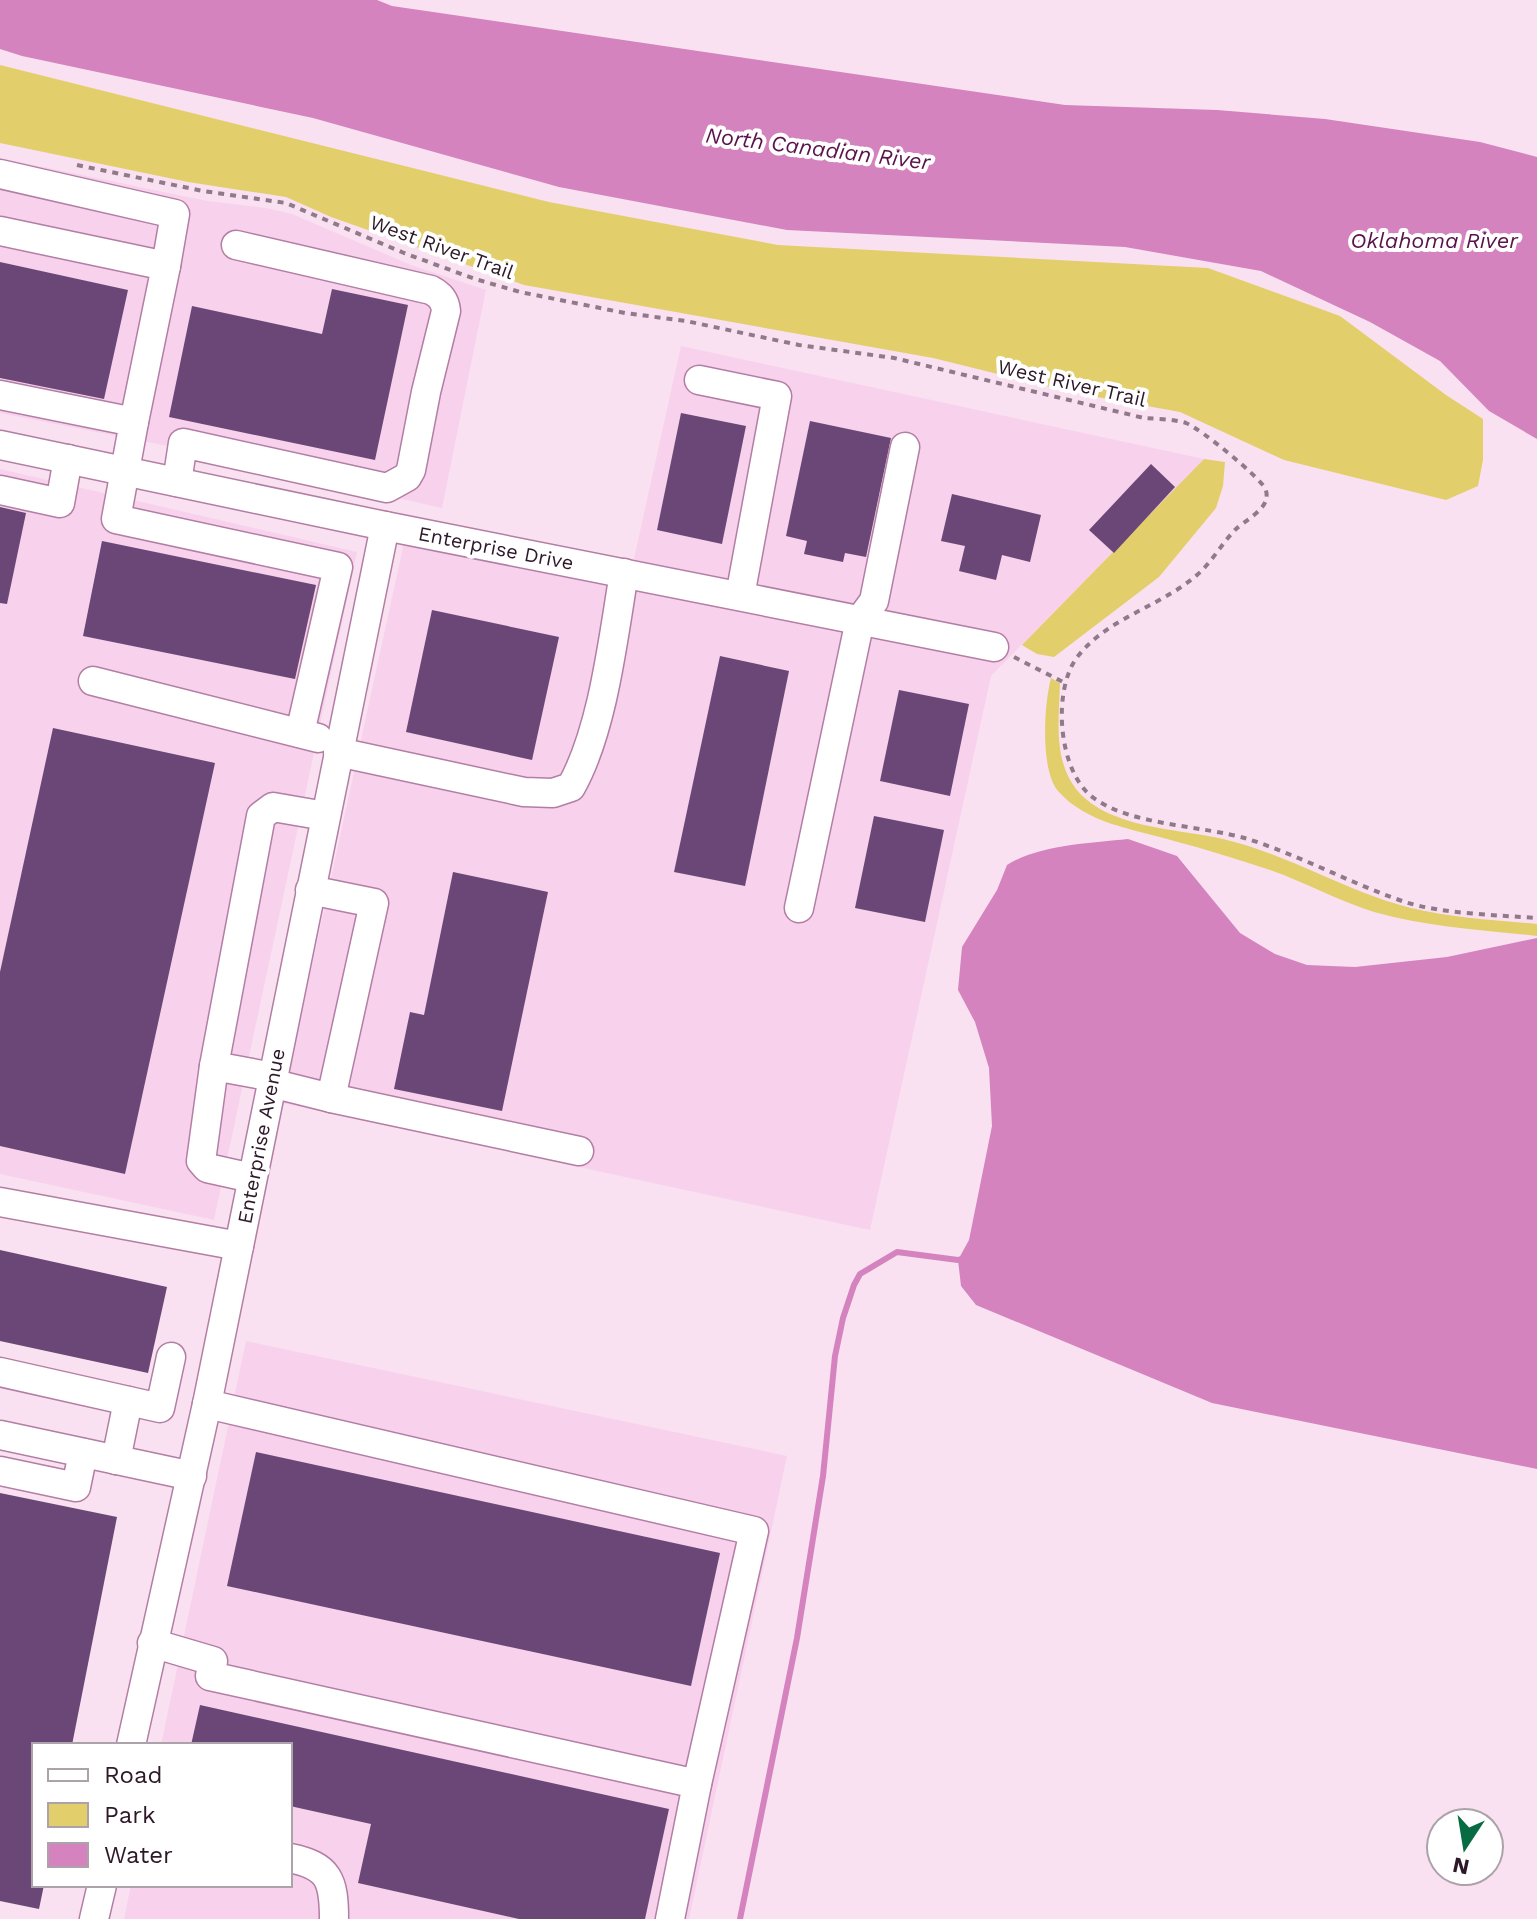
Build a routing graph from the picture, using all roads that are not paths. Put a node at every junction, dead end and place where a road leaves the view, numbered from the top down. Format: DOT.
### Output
graph roads {
  1 [pos="0,174"];
  2 [pos="0,231"];
  3 [pos="236,245"];
  4 [pos="166,266"];
  5 [pos="699,380"];
  6 [pos="0,395"];
  7 [pos="134,422"];
  8 [pos="0,445"];
  9 [pos="905,447"];
  10 [pos="68,459"];
  11 [pos="125,471"];
  12 [pos="177,482"];
  13 [pos="387,488"];
  14 [pos="0,490"];
  15 [pos="382,525"];
  16 [pos="624,573"];
  17 [pos="740,596"];
  18 [pos="860,620"];
  19 [pos="994,647"];
  20 [pos="93,681"];
  21 [pos="300,733"];
  22 [pos="339,748"];
  23 [pos="325,816"];
  24 [pos="310,890"];
  25 [pos="799,908"];
  26 [pos="214,1066"];
  27 [pos="272,1080"];
  28 [pos="331,1098"];
  29 [pos="579,1151"];
  30 [pos="252,1178"];
  31 [pos="0,1202"];
  32 [pos="239,1246"];
  33 [pos="171,1357"];
  34 [pos="0,1372"];
  35 [pos="128,1401"];
  36 [pos="207,1404"];
  37 [pos="0,1435"];
  38 [pos="83,1453"];
  39 [pos="116,1460"];
  40 [pos="0,1471"];
  41 [pos="192,1476"];
  42 [pos="152,1643"];
  43 [pos="131,1743"];
  44 [pos="697,1784"];
  45 [pos="292,1858"];
  46 [pos="102,1887"];
  47 [pos="94,1919"];
  48 [pos="334,1919"];
  49 [pos="670,1919"];
  1 -- 4 [label="street"];
  2 -- 4 [label="street"];
  3 -- 13 [label="street"];
  4 -- 7 [label="street"];
  5 -- 17 [label="street"];
  6 -- 7 [label="street"];
  7 -- 11 [label="street"];
  8 -- 10 [label="street, Enterprise Drive"];
  9 -- 18 [label="street"];
  10 -- 11 [label="street, Enterprise Drive"];
  10 -- 14 [label="street"];
  11 -- 12 [label="street, Enterprise Drive"];
  11 -- 21 [label="street"];
  12 -- 13 [label="street"];
  12 -- 15 [label="street, Enterprise Drive"];
  13 -- 15 [label="street, Enterprise Avenue"];
  15 -- 16 [label="street, Enterprise Drive"];
  15 -- 22 [label="street, Enterprise Avenue"];
  16 -- 17 [label="street, Enterprise Drive"];
  16 -- 22 [label="street"];
  17 -- 18 [label="street, Enterprise Drive"];
  18 -- 19 [label="street, Enterprise Drive"];
  18 -- 25 [label="street"];
  20 -- 21 [label="street"];
  21 -- 22 [label="street"];
  22 -- 23 [label="street, Enterprise Avenue"];
  23 -- 24 [label="street, Enterprise Avenue"];
  23 -- 26 [label="street"];
  24 -- 27 [label="street, Enterprise Avenue"];
  24 -- 28 [label="street"];
  26 -- 27 [label="street"];
  26 -- 30 [label="street"];
  27 -- 28 [label="street"];
  27 -- 30 [label="street, Enterprise Avenue"];
  28 -- 29 [label="street"];
  30 -- 32 [label="street, Enterprise Avenue"];
  31 -- 32 [label="street"];
  32 -- 36 [label="street, Enterprise Avenue"];
  33 -- 35 [label="street"];
  34 -- 35 [label="street"];
  35 -- 39 [label="street"];
  36 -- 41 [label="street, Enterprise Avenue"];
  36 -- 44 [label="street"];
  37 -- 38 [label="street"];
  38 -- 39 [label="street"];
  38 -- 40 [label="street"];
  39 -- 41 [label="street"];
  41 -- 42 [label="street, Enterprise Avenue"];
  42 -- 43 [label="street, Enterprise Avenue"];
  42 -- 44 [label="street"];
  44 -- 49 [label="street"];
  45 -- 48 [label="street"];
  46 -- 47 [label="street"];
}
